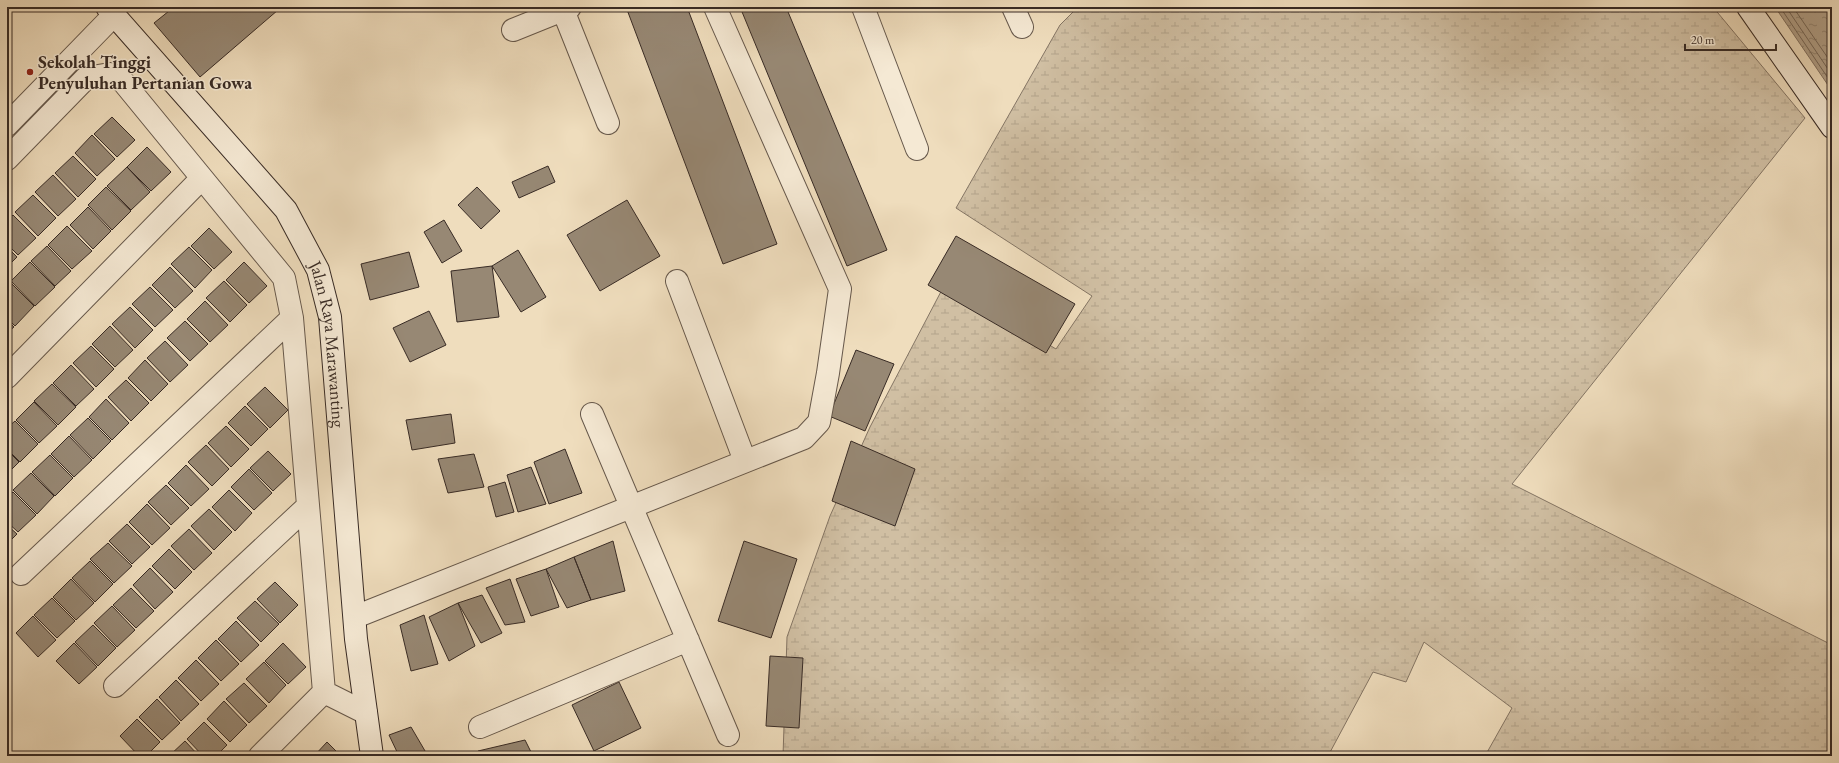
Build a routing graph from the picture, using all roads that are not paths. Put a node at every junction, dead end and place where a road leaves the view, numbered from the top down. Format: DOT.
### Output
graph roads {
  1 [pos="715,7"];
  2 [pos="863,7"];
  3 [pos="1013,7"];
  4 [pos="1748,7"];
  5 [pos="567,8"];
  6 [pos="111,11"];
  7 [pos="1022,27"];
  8 [pos="513,30"];
  9 [pos="608,123"];
  10 [pos="7,125"];
  11 [pos="1832,127"];
  12 [pos="917,149"];
  13 [pos="7,158"];
  14 [pos="201,178"];
  15 [pos="677,281"];
  16 [pos="292,318"];
  17 [pos="7,376"];
  18 [pos="592,414"];
  19 [pos="745,461"];
  20 [pos="308,506"];
  21 [pos="632,506"];
  22 [pos="21,574"];
  23 [pos="355,617"];
  24 [pos="688,640"];
  25 [pos="115,686"];
  26 [pos="324,692"];
  27 [pos="366,713"];
  28 [pos="480,727"];
  29 [pos="728,735"];
  30 [pos="260,756"];
  31 [pos="372,756"];
  1 -- 19 [label="street"];
  2 -- 12 [label="street"];
  3 -- 7 [label="street"];
  4 -- 11 [label="street"];
  5 -- 8 [label="street"];
  5 -- 9 [label="street"];
  6 -- 10 [label="street"];
  6 -- 23 [label="street, Jalan Raya Marawanting"];
  13 -- 14 [label="street"];
  14 -- 16 [label="street"];
  14 -- 17 [label="street"];
  15 -- 19 [label="street"];
  16 -- 20 [label="street"];
  16 -- 22 [label="street"];
  18 -- 21 [label="street"];
  19 -- 21 [label="street"];
  20 -- 25 [label="street"];
  20 -- 26 [label="street"];
  21 -- 23 [label="street"];
  21 -- 24 [label="street"];
  23 -- 27 [label="street, Jalan Raya Marawanting"];
  24 -- 28 [label="street"];
  24 -- 29 [label="street"];
  26 -- 27 [label="street"];
  26 -- 30 [label="street"];
  27 -- 31 [label="street, Jalan Raya Marawanting"];
}
